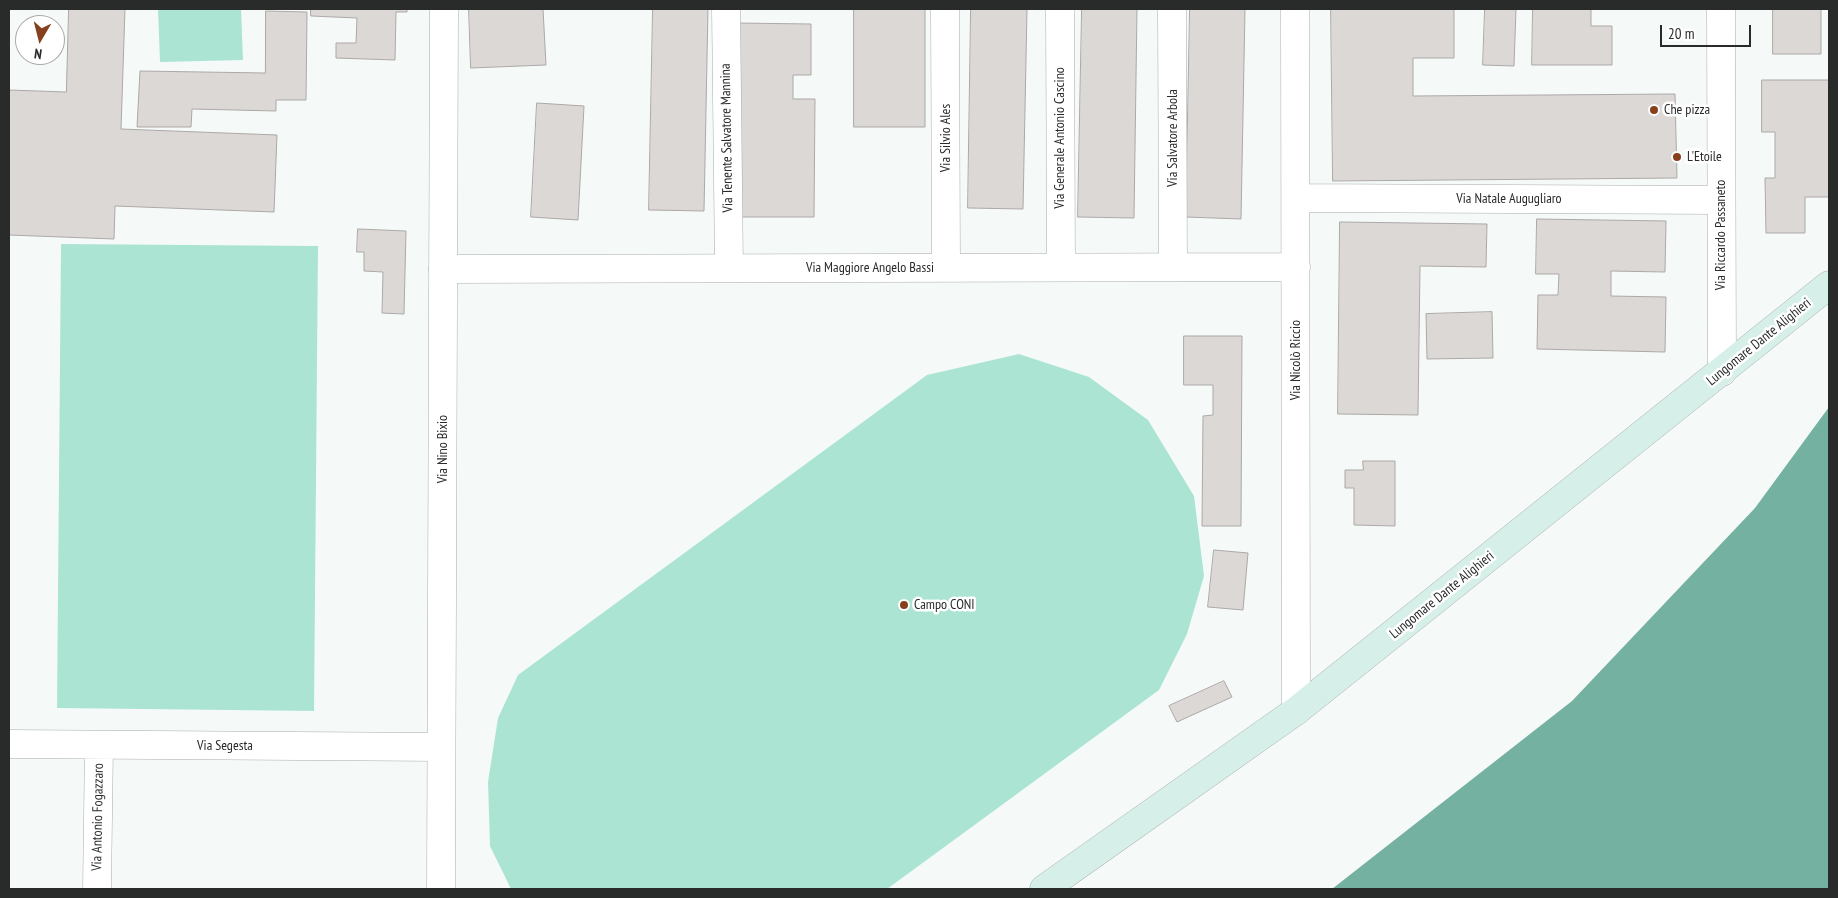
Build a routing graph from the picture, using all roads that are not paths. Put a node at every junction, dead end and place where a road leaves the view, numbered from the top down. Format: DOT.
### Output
graph roads {
  1 [pos="444,9"];
  2 [pos="726,9"];
  3 [pos="945,9"];
  4 [pos="1060,9"];
  5 [pos="1172,9"];
  6 [pos="1295,9"];
  7 [pos="1720,9"];
  8 [pos="1296,198"];
  9 [pos="1721,200"];
  10 [pos="1061,267"];
  11 [pos="1173,267"];
  12 [pos="1296,267"];
  13 [pos="729,268"];
  14 [pos="946,268"];
  15 [pos="443,269"];
  16 [pos="1829,285"];
  17 [pos="1722,372"];
  18 [pos="1296,711"];
  19 [pos="9,744"];
  20 [pos="99,745"];
  21 [pos="441,747"];
  22 [pos="97,889"];
  23 [pos="441,889"];
  24 [pos="1044,889"];
  1 -- 15 [label="street, Via Nino Bixio"];
  2 -- 13 [label="street, Via Tenente Salvatore Mannina"];
  3 -- 14 [label="street, Via Silvio Ales"];
  4 -- 10 [label="street, Via Generale Antonio Cascino"];
  5 -- 11 [label="street, Via Salvatore Arbola"];
  6 -- 8 [label="street, Via Nicolò Riccio"];
  7 -- 9 [label="street, Via Riccardo Passaneto"];
  8 -- 9 [label="street, Via Natale Augugliaro"];
  8 -- 12 [label="street, Via Nicolò Riccio"];
  9 -- 17 [label="street, Via Riccardo Passaneto"];
  10 -- 11 [label="street, Via Maggiore Angelo Bassi"];
  10 -- 14 [label="street, Via Maggiore Angelo Bassi"];
  11 -- 12 [label="street, Via Maggiore Angelo Bassi"];
  12 -- 18 [label="street, Via Nicolò Riccio"];
  13 -- 14 [label="street, Via Maggiore Angelo Bassi"];
  13 -- 15 [label="street, Via Maggiore Angelo Bassi"];
  15 -- 21 [label="street, Via Nino Bixio"];
  16 -- 17 [label="main road, Lungomare Dante Alighieri"];
  17 -- 18 [label="main road, Lungomare Dante Alighieri"];
  18 -- 24 [label="main road, Lungomare Dante Alighieri"];
  19 -- 20 [label="street, Via Segesta"];
  20 -- 21 [label="street, Via Segesta"];
  20 -- 22 [label="street, Via Antonio Fogazzaro"];
  21 -- 23 [label="street, Via Nino Bixio"];
}
